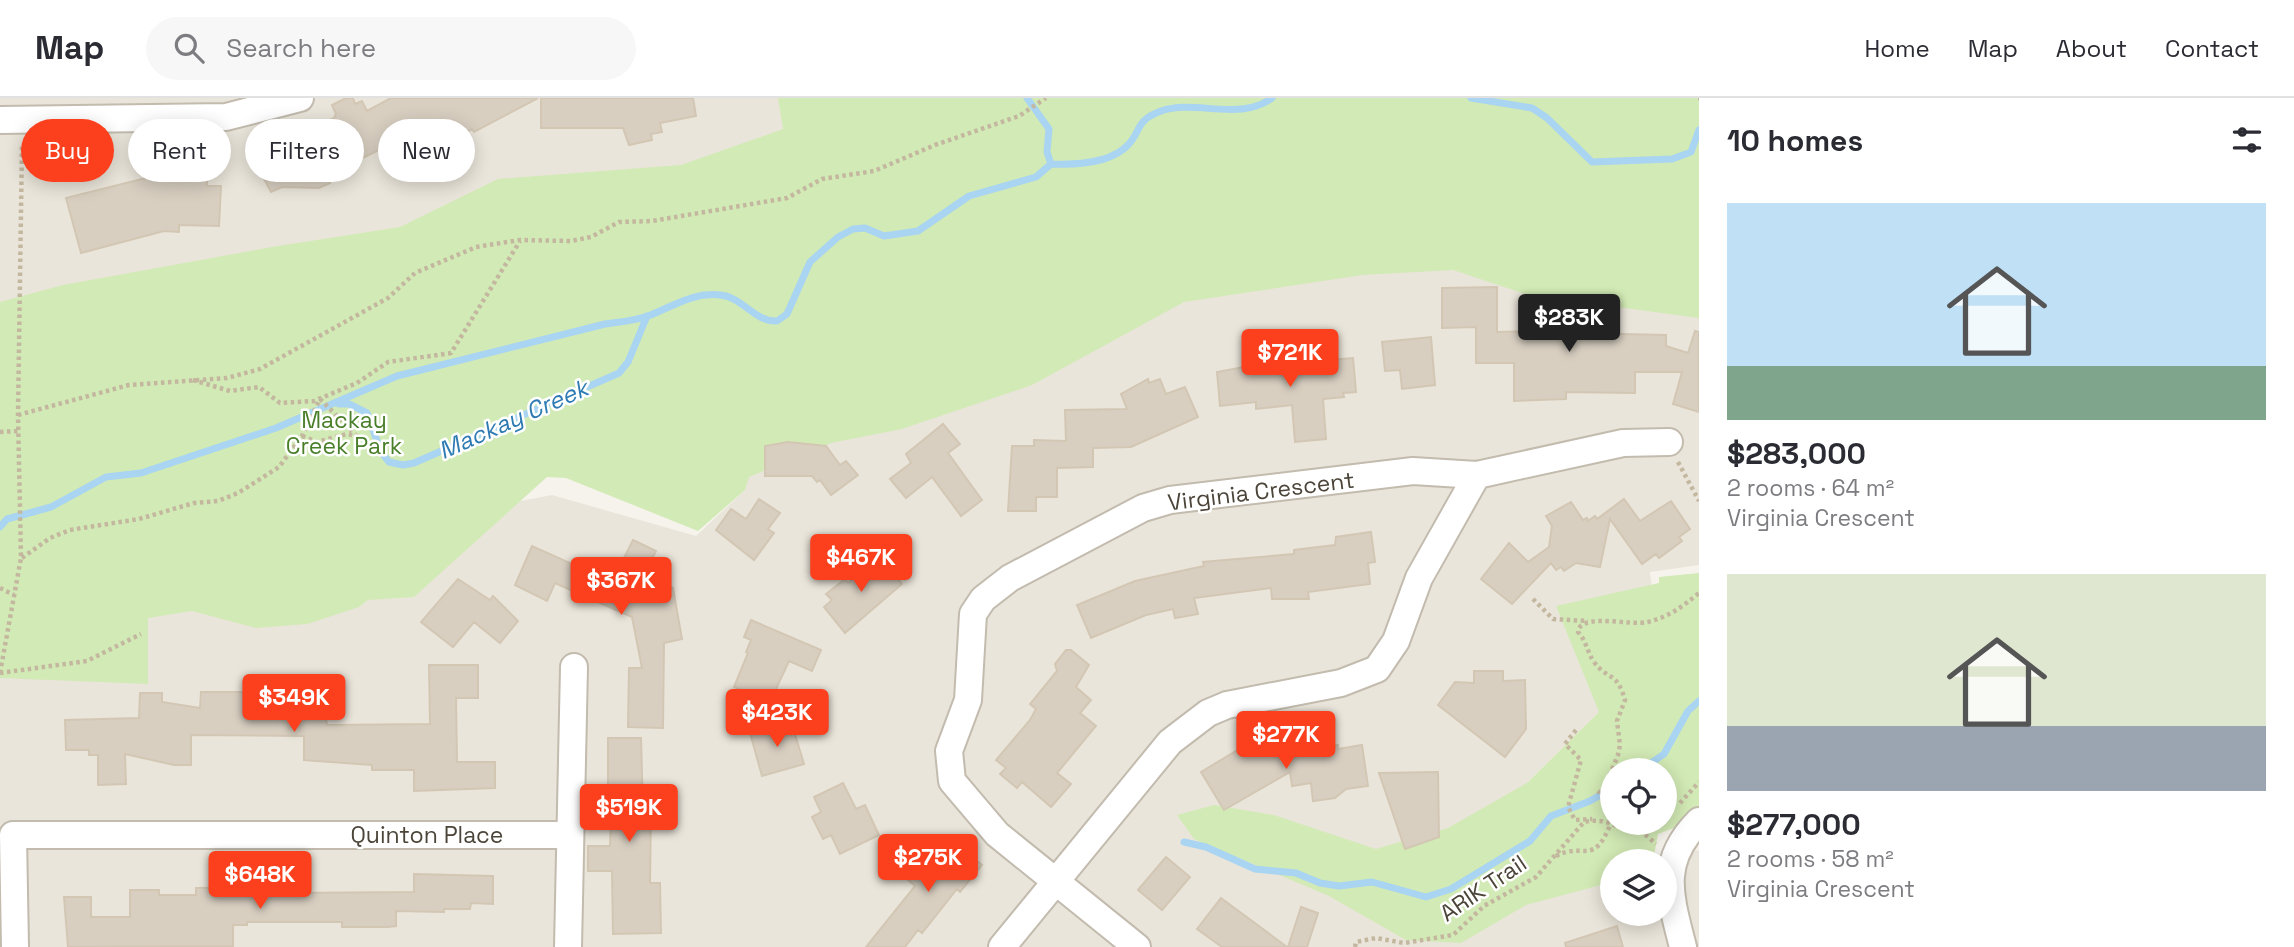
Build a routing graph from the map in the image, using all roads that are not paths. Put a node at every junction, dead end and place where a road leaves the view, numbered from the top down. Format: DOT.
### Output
graph roads {
  1 [pos="300,98"];
  2 [pos="11,120"];
  3 [pos="1669,442"];
  4 [pos="1477,475"];
  5 [pos="574,667"];
  6 [pos="1699,821"];
  7 [pos="569,835"];
  8 [pos="1056,880"];
  9 [pos="15,947"];
  10 [pos="568,947"];
  11 [pos="1002,947"];
  12 [pos="1137,947"];
  13 [pos="1683,947"];
  1 -- 2 [label="street"];
  3 -- 4 [label="street, Virginia Crescent"];
  4 -- 8 [label="street"];
  4 -- 8 [label="street, Virginia Crescent"];
  5 -- 7 [label="street"];
  6 -- 13 [label="street"];
  7 -- 9 [label="street, Quinton Place"];
  7 -- 10 [label="street"];
  8 -- 11 [label="street"];
  8 -- 12 [label="street, Virginia Crescent"];
}
